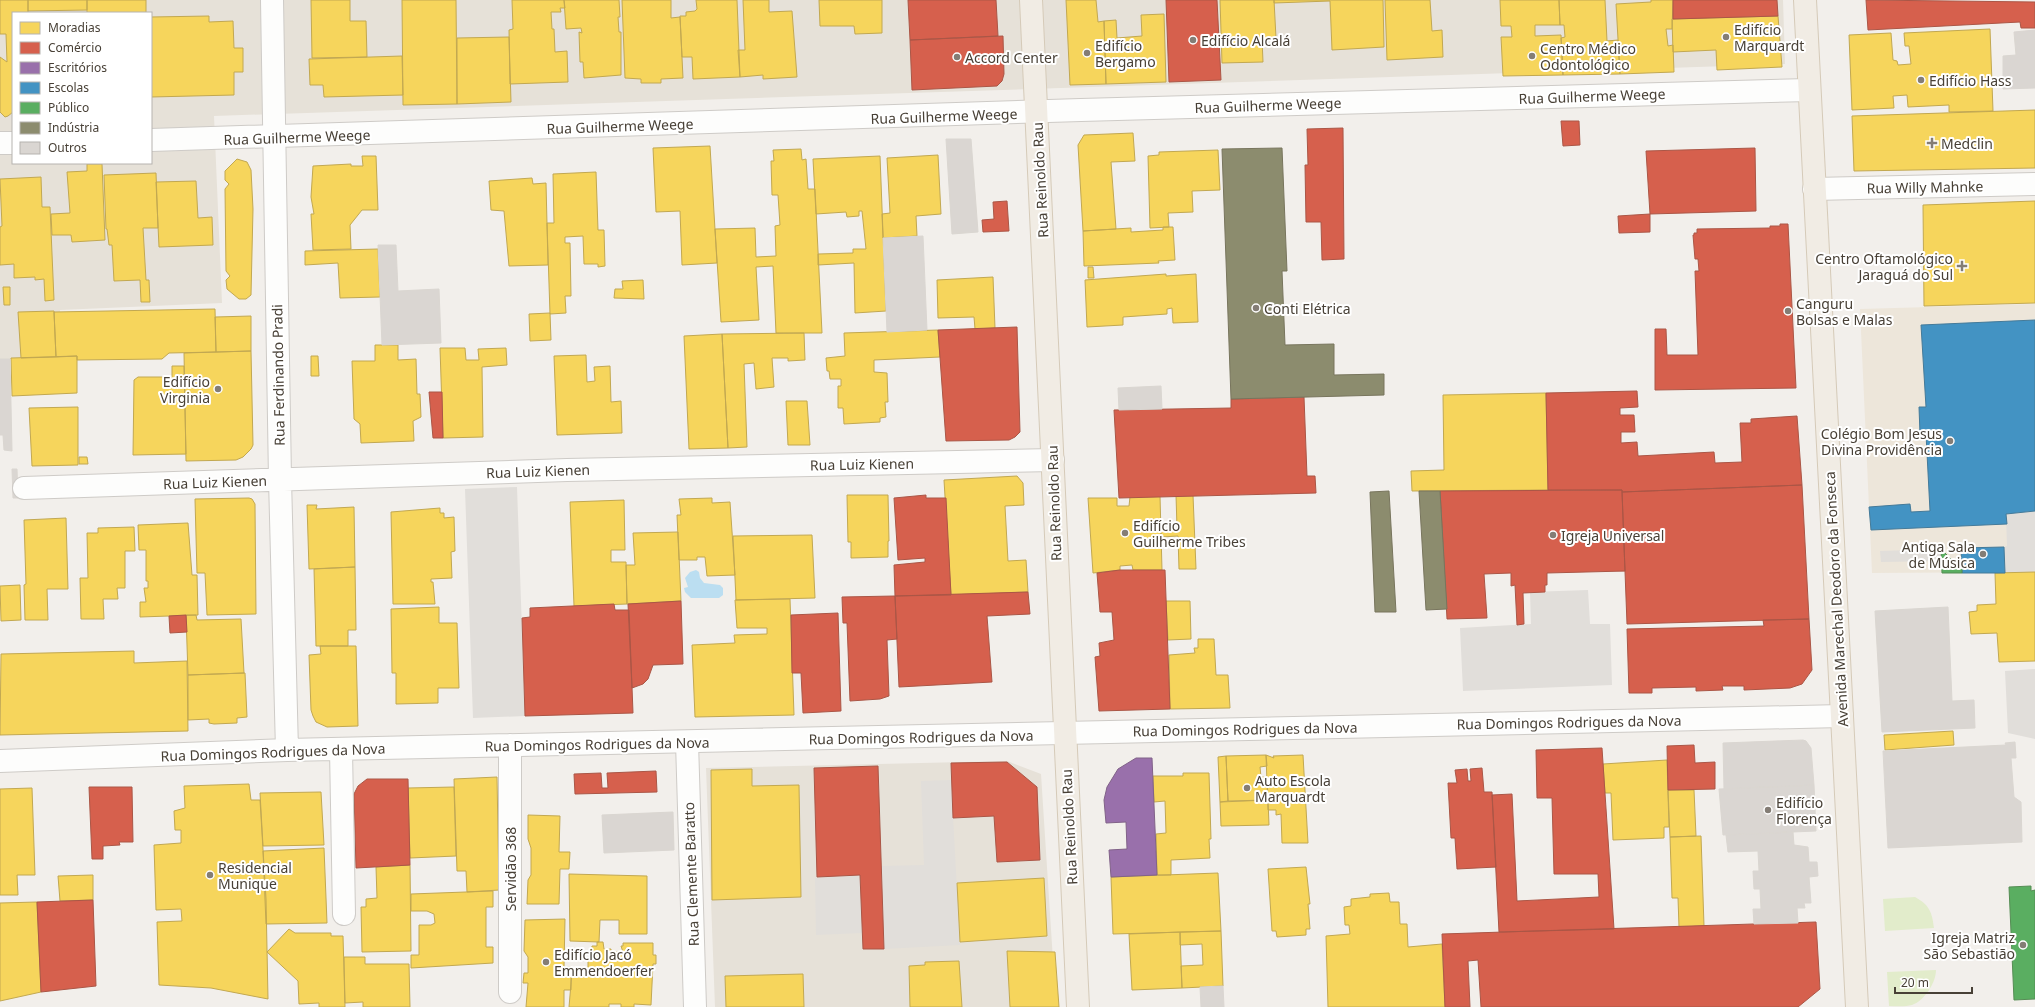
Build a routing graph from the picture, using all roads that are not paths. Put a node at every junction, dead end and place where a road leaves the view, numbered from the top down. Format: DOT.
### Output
graph roads {
  1 [pos="272,0"];
  2 [pos="1031,0"];
  3 [pos="1805,0"];
  4 [pos="1809,90"];
  5 [pos="1037,112"];
  6 [pos="275,137"];
  7 [pos="152,140"];
  8 [pos="0,143"];
  9 [pos="12,143"];
  10 [pos="2035,184"];
  11 [pos="1814,189"];
  12 [pos="1053,460"];
  13 [pos="280,479"];
  14 [pos="24,488"];
  15 [pos="1842,716"];
  16 [pos="1064,733"];
  17 [pos="687,742"];
  18 [pos="510,745"];
  19 [pos="287,750"];
  20 [pos="341,750"];
  21 [pos="0,761"];
  22 [pos="344,914"];
  23 [pos="510,992"];
  24 [pos="695,1007"];
  25 [pos="1078,1007"];
  26 [pos="1857,1007"];
  1 -- 6 [label="street, Rua Ferdinando Pradi"];
  2 -- 5 [label="main road, Rua Reinoldo Rau"];
  3 -- 4 [label="main road, Avenida Marechal Deodoro da Fonseca"];
  4 -- 5 [label="street, Rua Guilherme Weege"];
  4 -- 11 [label="main road, Avenida Marechal Deodoro da Fonseca"];
  5 -- 6 [label="street, Rua Guilherme Weege"];
  5 -- 12 [label="main road, Rua Reinoldo Rau"];
  6 -- 7 [label="street, Rua Guilherme Weege"];
  6 -- 13 [label="street, Rua Ferdinando Pradi"];
  8 -- 9 [label="street"];
  10 -- 11 [label="street, Rua Willy Mahnke"];
  11 -- 15 [label="main road, Avenida Marechal Deodoro da Fonseca"];
  12 -- 13 [label="street, Rua Luiz Kienen"];
  12 -- 16 [label="main road, Rua Reinoldo Rau"];
  13 -- 14 [label="street, Rua Luiz Kienen"];
  13 -- 19 [label="street, Rua Ferdinando Pradi"];
  15 -- 16 [label="street, Rua Domingos Rodrigues da Nova"];
  15 -- 26 [label="main road, Avenida Marechal Deodoro da Fonseca"];
  16 -- 17 [label="street, Rua Domingos Rodrigues da Nova"];
  16 -- 25 [label="main road, Rua Reinoldo Rau"];
  17 -- 18 [label="street, Rua Domingos Rodrigues da Nova"];
  17 -- 24 [label="street, Rua Clemente Baratto"];
  18 -- 20 [label="street, Rua Domingos Rodrigues da Nova"];
  18 -- 23 [label="street, Servidão 368"];
  19 -- 20 [label="street, Rua Domingos Rodrigues da Nova"];
  19 -- 21 [label="street, Rua Domingos Rodrigues da Nova"];
  20 -- 22 [label="street"];
}
